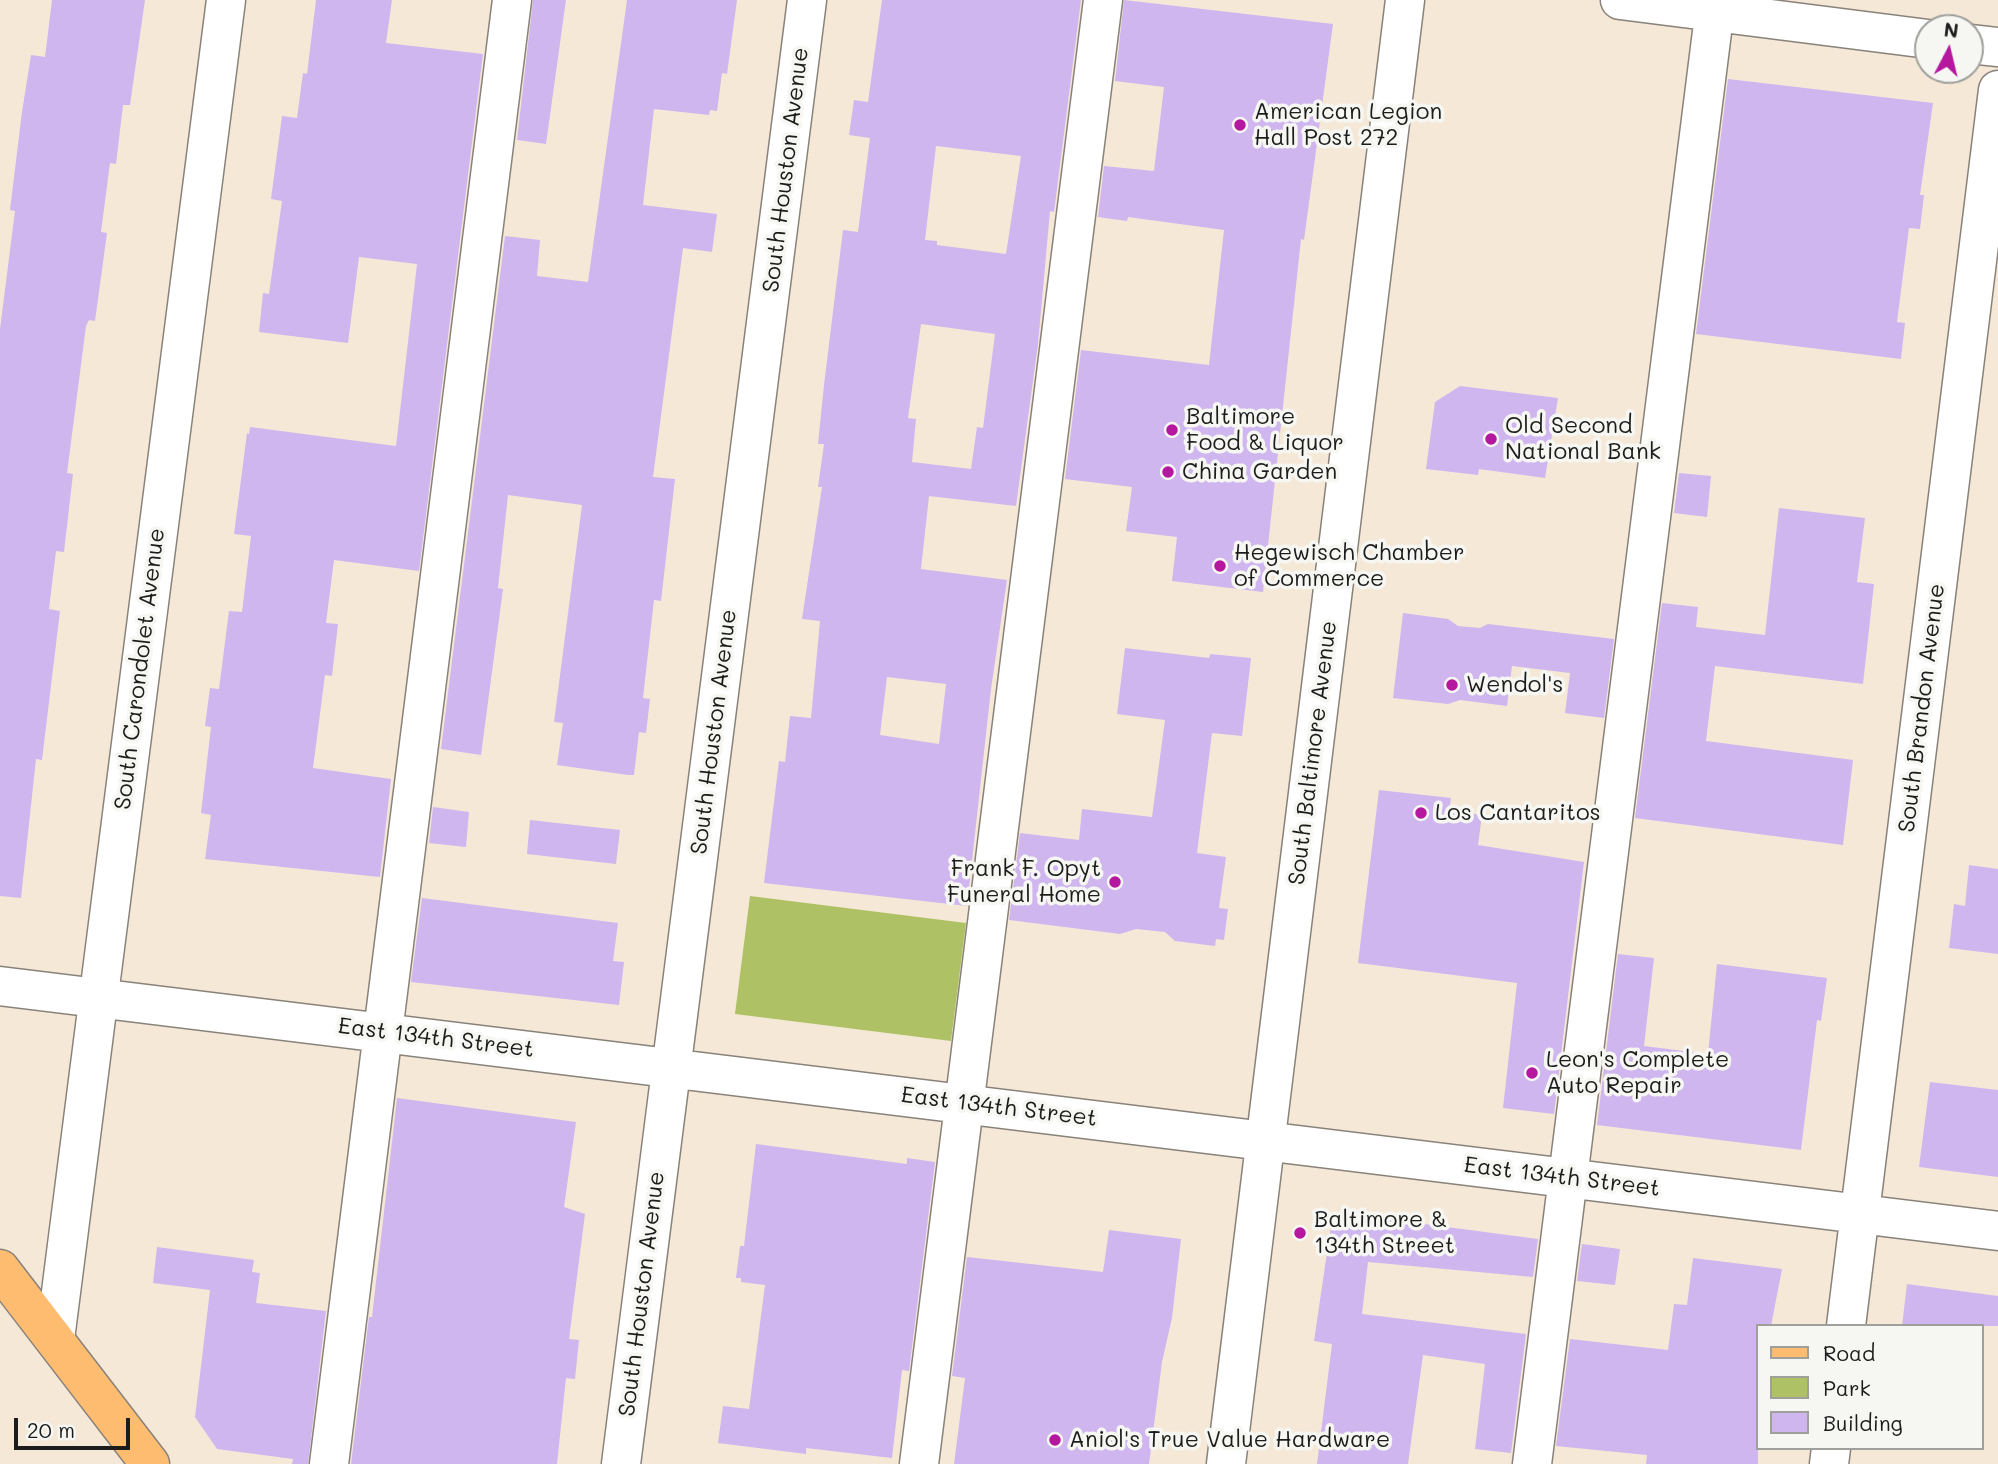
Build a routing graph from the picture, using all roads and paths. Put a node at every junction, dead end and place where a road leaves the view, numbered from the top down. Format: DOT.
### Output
graph roads {
  1 [pos="226,0"];
  2 [pos="512,0"];
  3 [pos="807,0"];
  4 [pos="1103,0"];
  5 [pos="1405,0"];
  6 [pos="1620,0"];
  7 [pos="1716,6"];
  8 [pos="1914,37"];
  9 [pos="1998,90"];
  10 [pos="0,986"];
  11 [pos="99,998"];
  12 [pos="383,1031"];
  13 [pos="672,1066"];
  14 [pos="964,1103"];
  15 [pos="1266,1140"];
  16 [pos="1568,1178"];
  17 [pos="1860,1214"];
  18 [pos="1998,1231"];
  19 [pos="0,1269"];
  20 [pos="1846,1324"];
  21 [pos="55,1339"];
  22 [pos="150,1464"];
  23 [pos="329,1464"];
  24 [pos="621,1464"];
  25 [pos="919,1464"];
  26 [pos="1226,1464"];
  27 [pos="1532,1464"];
  1 -- 11 [label="street, South Carondolet Avenue"];
  2 -- 12 [label="street"];
  3 -- 13 [label="street, South Houston Avenue"];
  4 -- 14 [label="street"];
  5 -- 15 [label="street, South Baltimore Avenue"];
  6 -- 7 [label="street"];
  7 -- 8 [label="street"];
  7 -- 16 [label="street"];
  9 -- 17 [label="street, South Brandon Avenue"];
  10 -- 11 [label="street, East 134th Street"];
  11 -- 12 [label="street, East 134th Street"];
  11 -- 21 [label="street, South Carondolet Avenue"];
  12 -- 13 [label="street, East 134th Street"];
  12 -- 23 [label="street"];
  13 -- 14 [label="street, East 134th Street"];
  13 -- 24 [label="street, South Houston Avenue"];
  14 -- 15 [label="street, East 134th Street"];
  14 -- 25 [label="street"];
  15 -- 16 [label="street, East 134th Street"];
  15 -- 26 [label="street, South Baltimore Avenue"];
  16 -- 17 [label="street, East 134th Street"];
  16 -- 27 [label="street"];
  17 -- 18 [label="street, East 134th Street"];
  17 -- 20 [label="street, South Brandon Avenue"];
  19 -- 21 [label="main road"];
  21 -- 22 [label="main road"];
}
